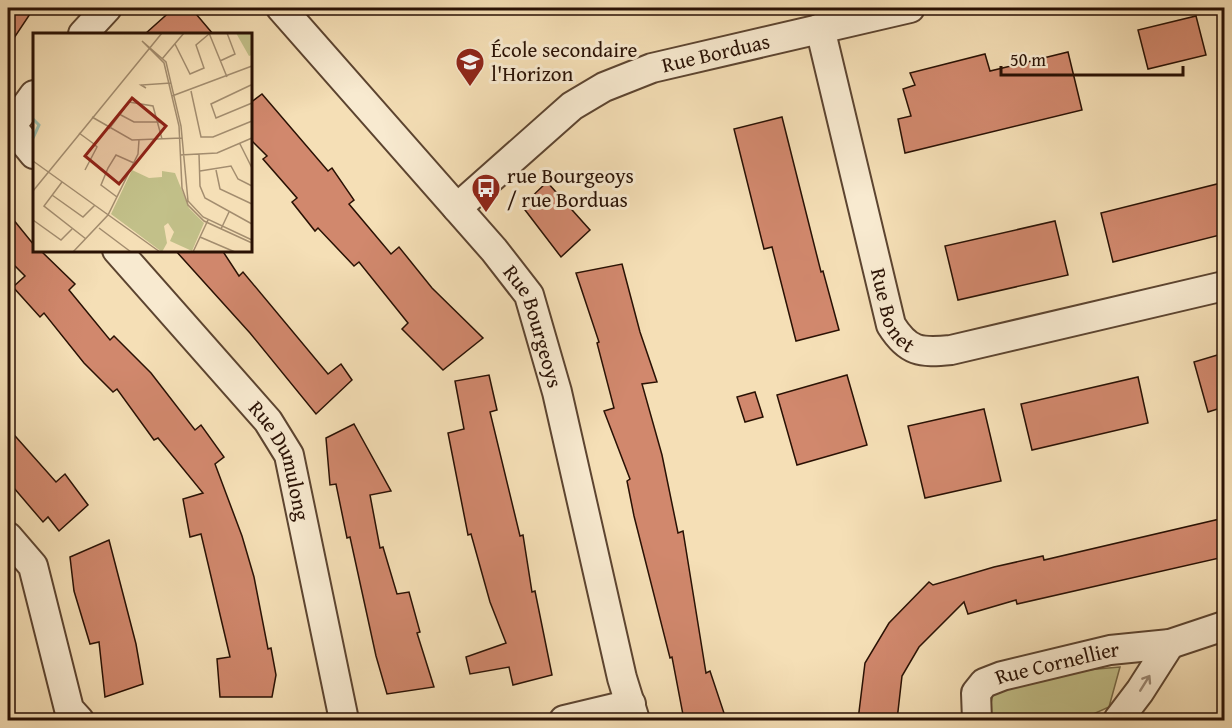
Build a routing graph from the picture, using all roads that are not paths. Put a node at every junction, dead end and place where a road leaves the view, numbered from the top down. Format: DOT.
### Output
graph roads {
  1 [pos="107,8"];
  2 [pos="281,8"];
  3 [pos="910,8"];
  4 [pos="820,28"];
  5 [pos="84,33"];
  6 [pos="33,96"];
  7 [pos="9,128"];
  8 [pos="33,153"];
  9 [pos="457,208"];
  10 [pos="119,252"];
  11 [pos="1224,286"];
  12 [pos="8,537"];
  13 [pos="1224,626"];
  14 [pos="1170,644"];
  15 [pos="633,712"];
  16 [pos="79,720"];
  17 [pos="344,720"];
  18 [pos="564,720"];
  19 [pos="977,720"];
  20 [pos="1118,720"];
  1 -- 5 [label="street"];
  2 -- 9 [label="street, Rue Bourgeoys"];
  3 -- 4 [label="street, Rue Borduas"];
  4 -- 9 [label="street, Rue Borduas"];
  4 -- 11 [label="street, Rue Bonet"];
  6 -- 7 [label="street"];
  7 -- 8 [label="street"];
  9 -- 15 [label="street, Rue Bourgeoys"];
  10 -- 17 [label="street, Rue Dumulong"];
  12 -- 16 [label="street"];
  13 -- 14 [label="street, Rue Cornellier"];
  14 -- 19 [label="street, Rue Cornellier"];
  20 -- 14 [label="street, Rue Cornellier, one-way"];
  15 -- 18 [label="street"];
}
